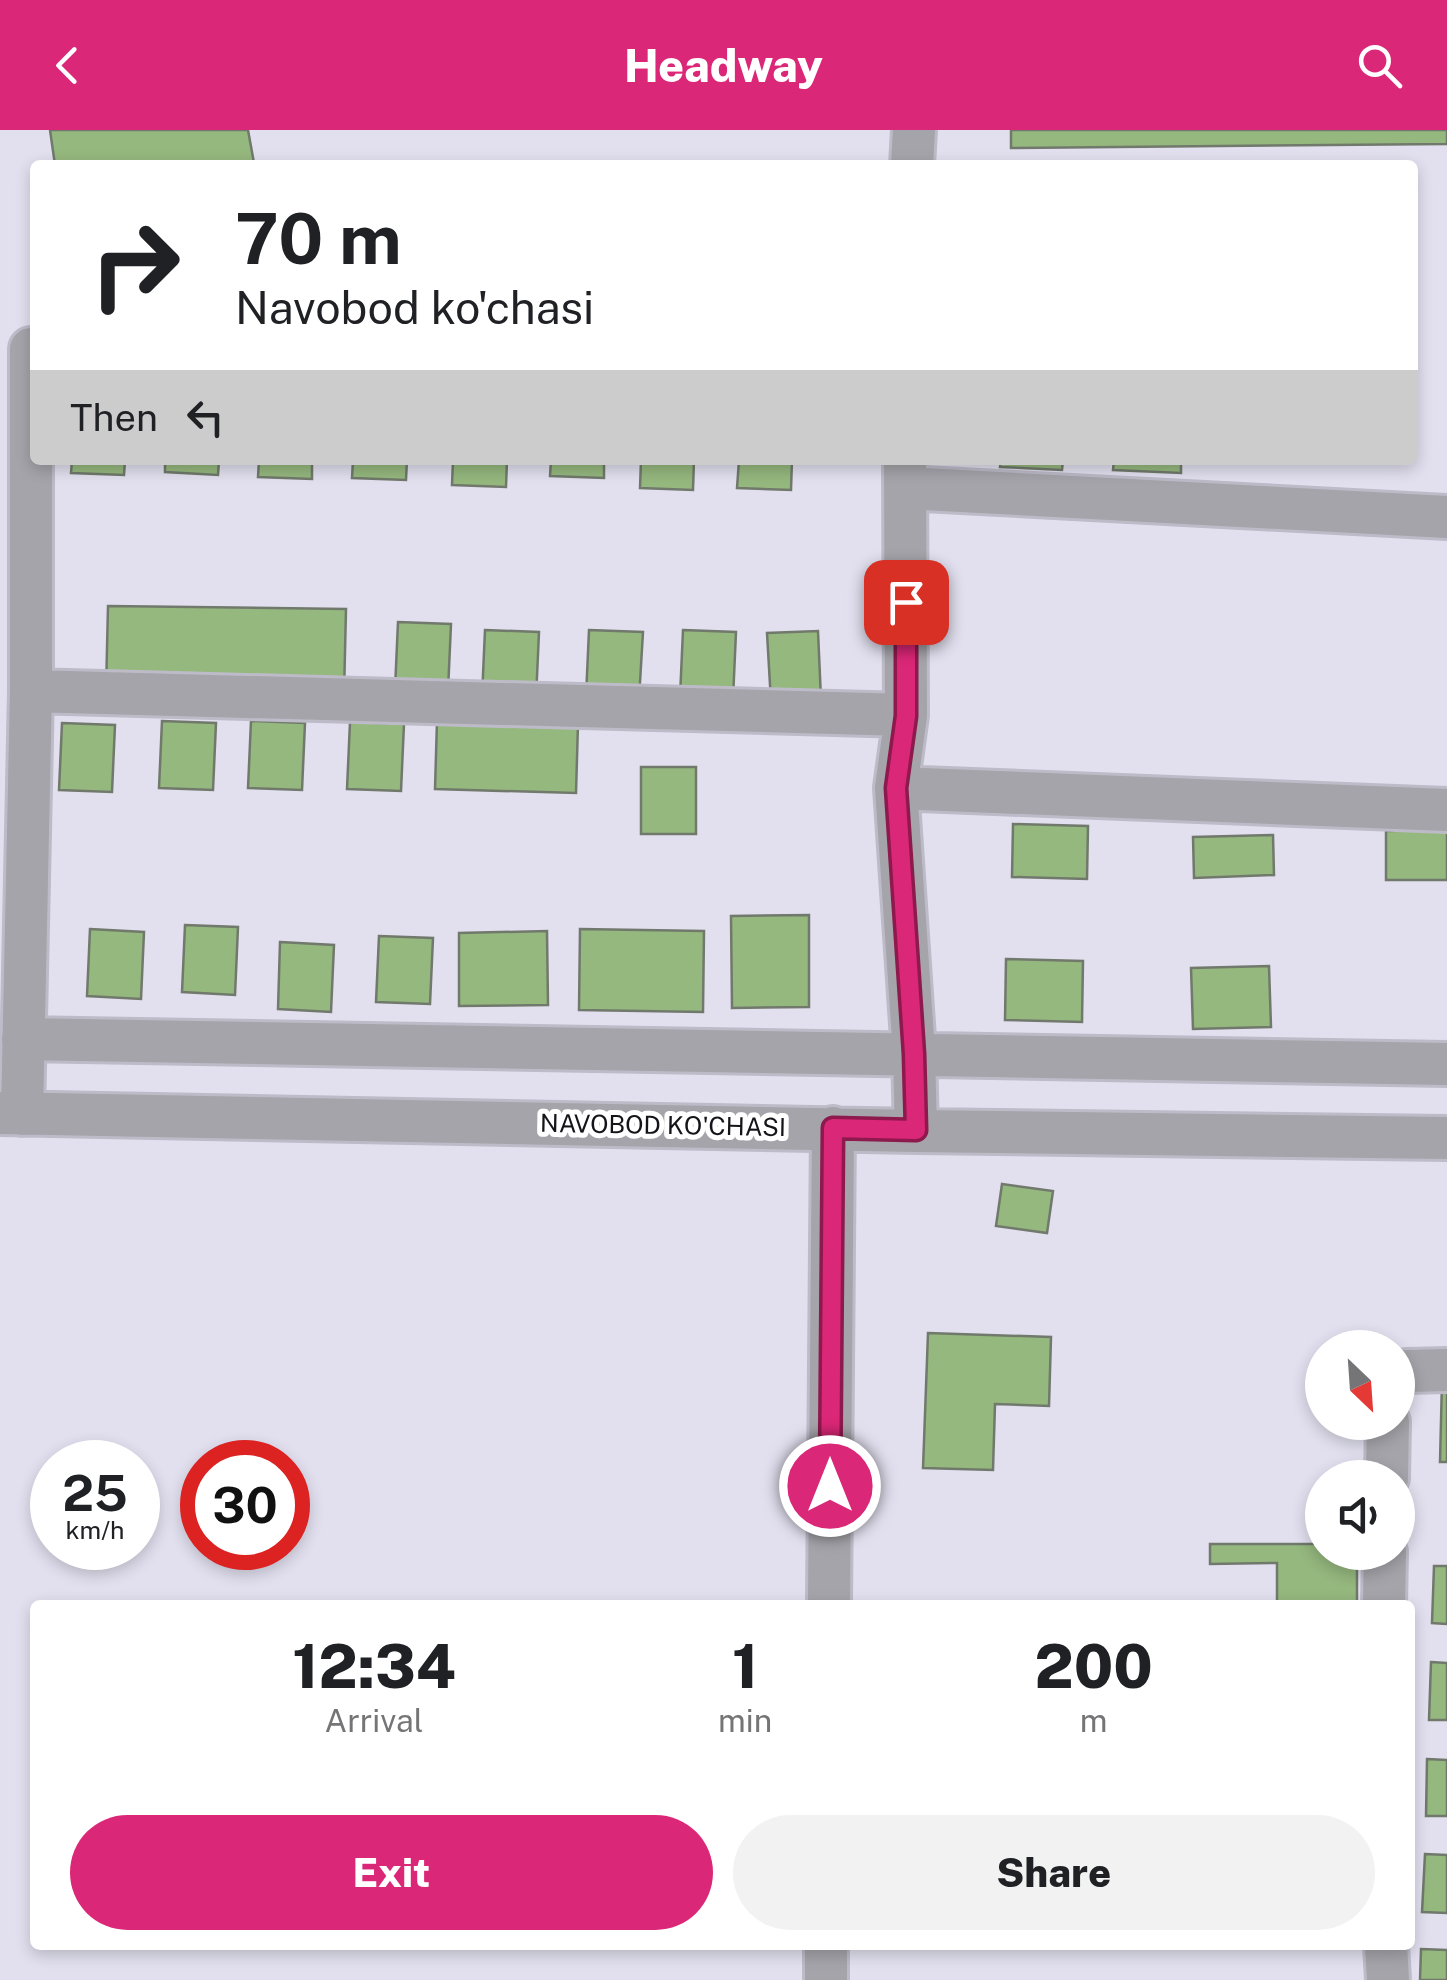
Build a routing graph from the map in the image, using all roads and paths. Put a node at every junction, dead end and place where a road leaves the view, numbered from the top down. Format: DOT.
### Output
graph roads {
  1 [pos="914,130"];
  2 [pos="912,160"];
  3 [pos="22,348"];
  4 [pos="905,474"];
  5 [pos="1447,517"];
  6 [pos="16,541"];
  7 [pos="31,691"];
  8 [pos="906,716"];
  9 [pos="896,788"];
  10 [pos="1447,810"];
  11 [pos="23,1039"];
  12 [pos="914,1054"];
  13 [pos="1447,1064"];
  14 [pos="11,1113"];
  15 [pos="833,1128"];
  16 [pos="916,1130"];
  17 [pos="1447,1138"];
  18 [pos="1447,1370"];
  19 [pos="1415,1371"];
  20 [pos="1385,1570"];
  21 [pos="829,1600"];
  22 [pos="1384,1600"];
  23 [pos="826,1950"];
  24 [pos="1386,1950"];
  25 [pos="826,1980"];
  26 [pos="1388,1980"];
  1 -- 2 [label="street"];
  3 -- 6 [label="street"];
  4 -- 5 [label="street"];
  4 -- 8 [label="street"];
  6 -- 7 [label="street"];
  7 -- 8 [label="street"];
  7 -- 11 [label="street"];
  8 -- 9 [label="street"];
  9 -- 10 [label="street"];
  9 -- 12 [label="street"];
  11 -- 12 [label="street"];
  11 -- 14 [label="street"];
  12 -- 13 [label="street"];
  12 -- 16 [label="street"];
  14 -- 15 [label="street, NAVOBOD KO'CHASI"];
  15 -- 16 [label="street, NAVOBOD KO'CHASI"];
  15 -- 21 [label="street"];
  16 -- 17 [label="street, NAVOBOD KO'CHASI"];
  18 -- 19 [label="street"];
  20 -- 22 [label="street"];
  23 -- 25 [label="street"];
  24 -- 26 [label="street"];
}
